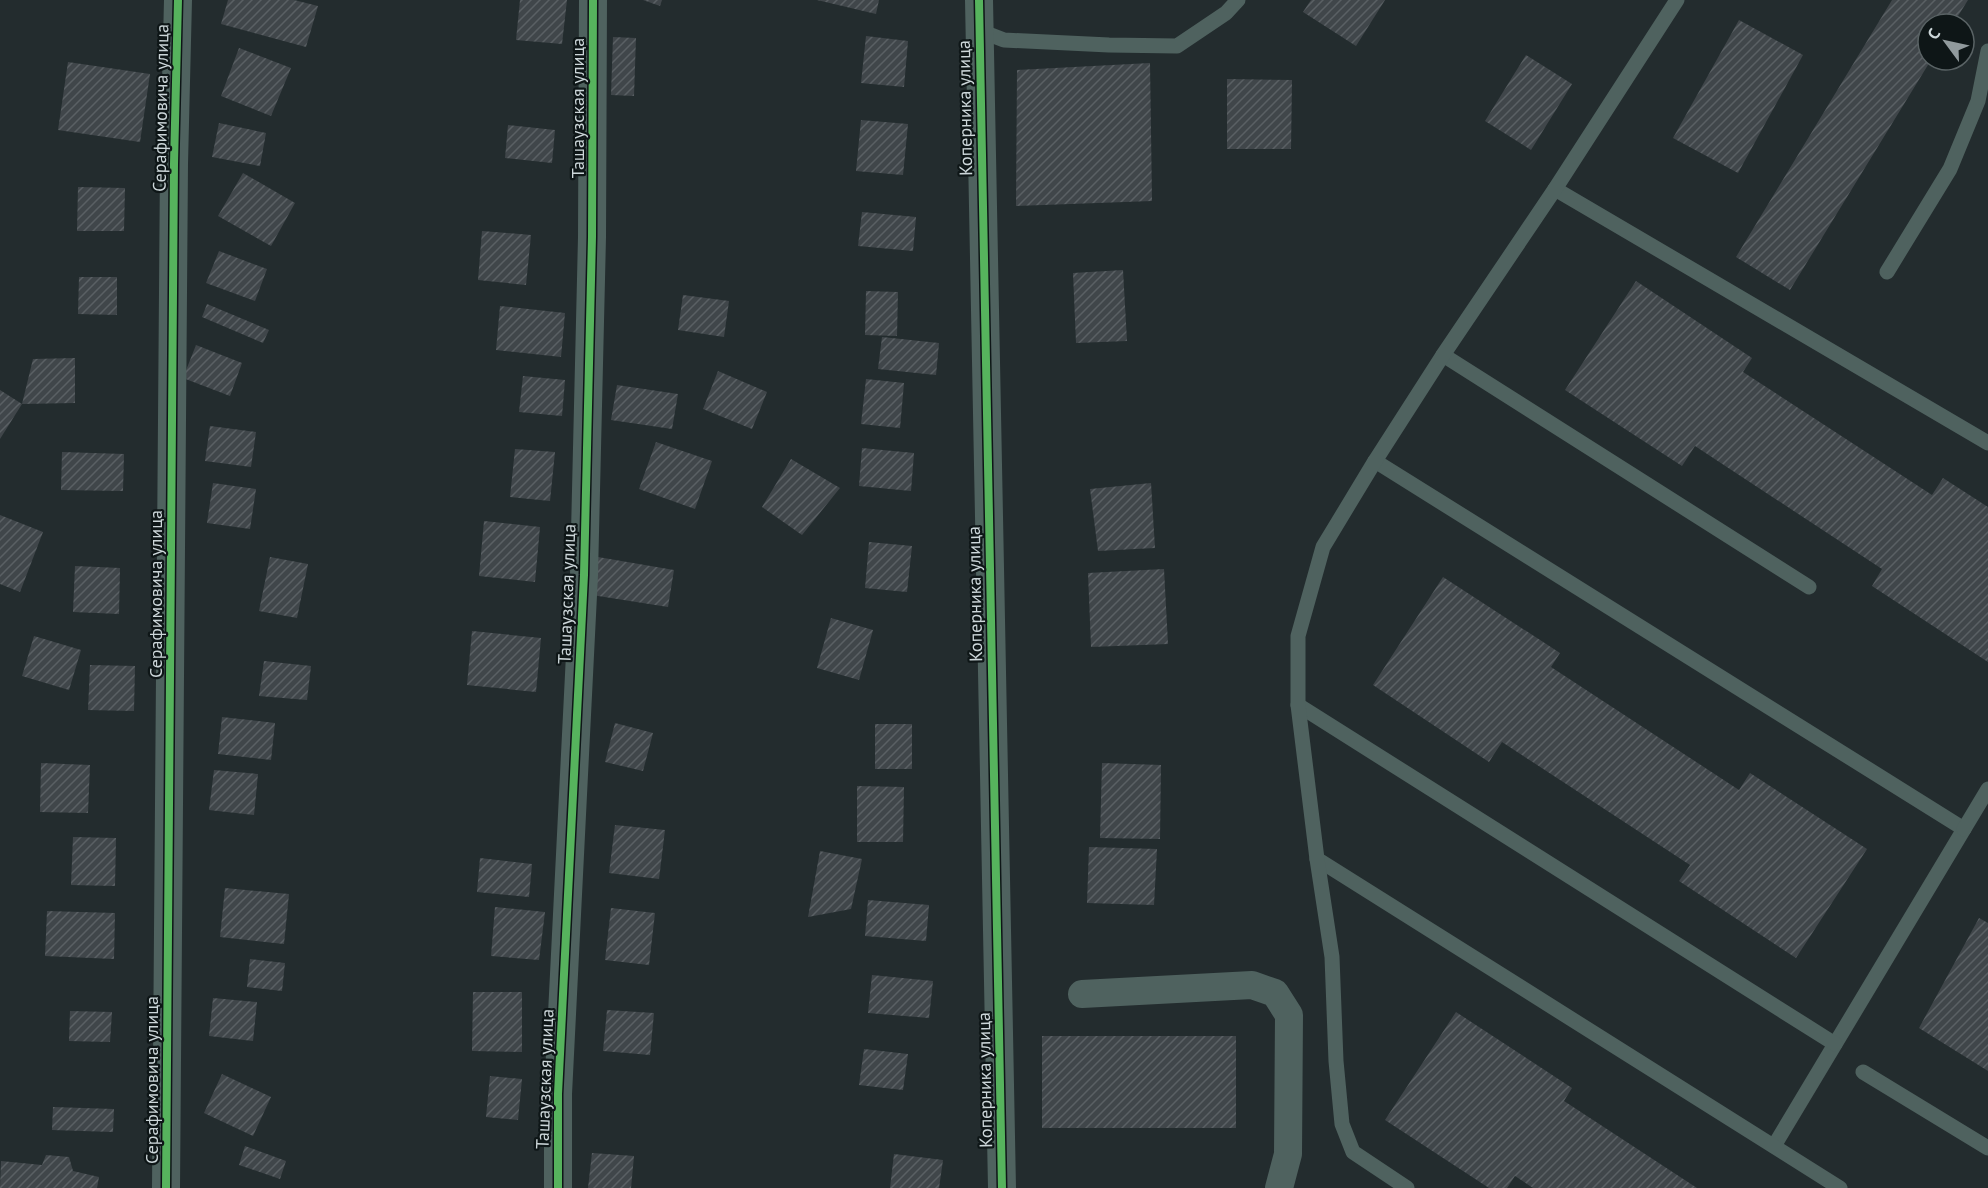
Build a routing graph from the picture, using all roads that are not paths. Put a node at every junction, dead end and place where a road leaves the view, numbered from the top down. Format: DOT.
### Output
graph roads {
  1 [pos="178,0"];
  2 [pos="592,0"];
  3 [pos="979,0"];
  4 [pos="1238,0"];
  5 [pos="1677,0"];
  6 [pos="978,30"];
  7 [pos="1988,51"];
  8 [pos="1555,189"];
  9 [pos="1887,272"];
  10 [pos="1443,355"];
  11 [pos="1988,442"];
  12 [pos="1375,461"];
  13 [pos="1809,587"];
  14 [pos="1298,705"];
  15 [pos="1988,789"];
  16 [pos="1964,829"];
  17 [pos="1317,860"];
  18 [pos="1082,994"];
  19 [pos="1835,1044"];
  20 [pos="1863,1072"];
  21 [pos="1774,1146"];
  22 [pos="1988,1148"];
  23 [pos="166,1188"];
  24 [pos="558,1188"];
  25 [pos="1002,1188"];
  26 [pos="1279,1188"];
  27 [pos="1407,1188"];
  28 [pos="1840,1188"];
  1 -- 23 [label="street, Серафимовича улица"];
  2 -- 24 [label="street, Ташаузская улица"];
  3 -- 6 [label="street, Коперника улица"];
  4 -- 6 [label="lane"];
  5 -- 8 [label="lane"];
  6 -- 25 [label="street, Коперника улица"];
  7 -- 9 [label="lane"];
  8 -- 10 [label="lane"];
  8 -- 11 [label="lane"];
  10 -- 12 [label="lane"];
  10 -- 13 [label="lane"];
  12 -- 14 [label="lane"];
  12 -- 16 [label="lane"];
  14 -- 17 [label="lane"];
  14 -- 19 [label="lane"];
  15 -- 16 [label="lane"];
  16 -- 19 [label="lane"];
  17 -- 21 [label="lane"];
  17 -- 27 [label="lane"];
  18 -- 26 [label="street"];
  19 -- 21 [label="lane"];
  20 -- 22 [label="lane"];
  21 -- 28 [label="lane"];
}
